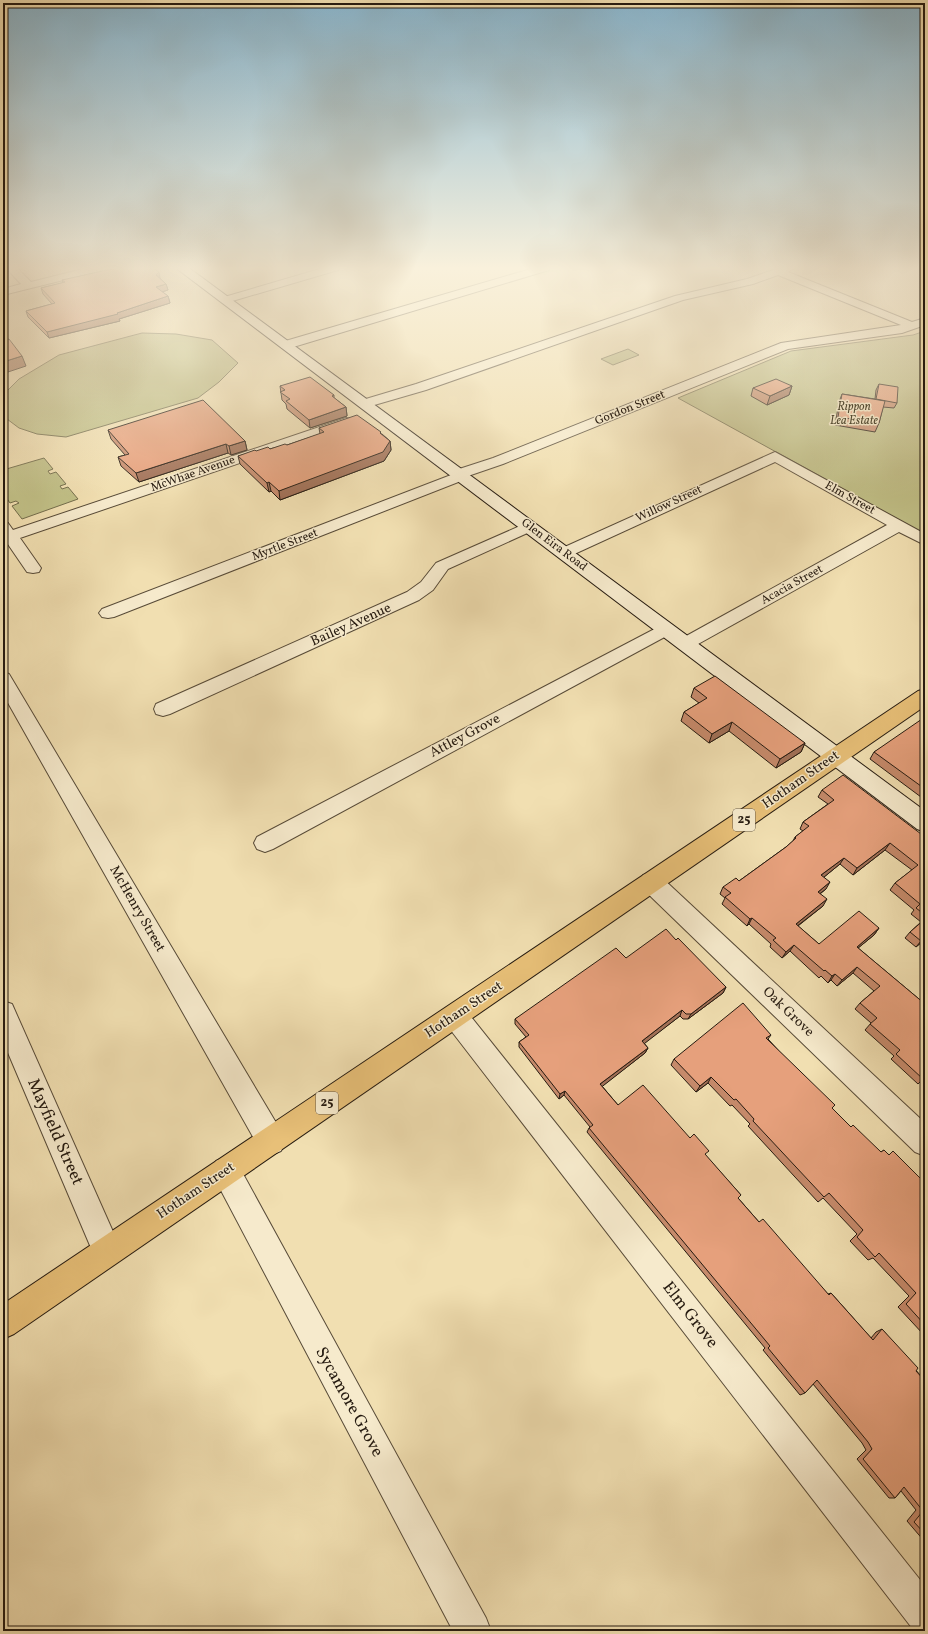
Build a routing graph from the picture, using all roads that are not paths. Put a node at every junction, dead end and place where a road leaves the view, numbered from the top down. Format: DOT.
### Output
graph roads {
  1 [pos="284,344"];
  2 [pos="296,344"];
  3 [pos="545,344"];
  4 [pos="798,344"];
  5 [pos="288,347"];
  6 [pos="370,408"];
  7 [pos="775,456"];
  8 [pos="461,476"];
  9 [pos="899,525"];
  10 [pos="528,527"];
  11 [pos="6,531"];
  12 [pos="925,540"];
  13 [pos="564,553"];
  14 [pos="33,568"];
  15 [pos="108,613"];
  16 [pos="666,629"];
  17 [pos="685,644"];
  18 [pos="3,678"];
  19 [pos="925,696"];
  20 [pos="163,709"];
  21 [pos="835,756"];
  22 [pos="925,823"];
  23 [pos="265,843"];
  24 [pos="651,882"];
  25 [pos="3,1012"];
  26 [pos="455,1016"];
  27 [pos="271,1141"];
  28 [pos="925,1142"];
  29 [pos="226,1171"];
  30 [pos="107,1252"];
  31 [pos="3,1323"];
  32 [pos="925,1616"];
  33 [pos="473,1631"];
  1 -- 5 [label="main road, Glen Eira Road"];
  2 -- 5 [label="street"];
  3 -- 6 [label="street, McWhae Avenue"];
  4 -- 8 [label="street, Gordon Street"];
  5 -- 6 [label="main road, Glen Eira Road"];
  6 -- 8 [label="main road, Glen Eira Road"];
  6 -- 11 [label="street, McWhae Avenue"];
  7 -- 9 [label="street, Elm Street"];
  7 -- 13 [label="street, Willow Street"];
  8 -- 10 [label="main road, Glen Eira Road"];
  8 -- 15 [label="street, Myrtle Street"];
  9 -- 12 [label="street, Elm Street"];
  9 -- 17 [label="street, Acacia Street"];
  10 -- 13 [label="main road, Glen Eira Road"];
  10 -- 20 [label="street, Bailey Avenue"];
  11 -- 14 [label="street"];
  13 -- 16 [label="main road, Glen Eira Road"];
  16 -- 17 [label="main road, Glen Eira Road"];
  16 -- 23 [label="street, Attley Grove"];
  17 -- 21 [label="main road, Glen Eira Road"];
  18 -- 27 [label="street, McHenry Street"];
  19 -- 21 [label="main road, Hotham Street / 25"];
  21 -- 22 [label="main road, Glen Eira Road"];
  21 -- 24 [label="main road, Hotham Street / 25"];
  24 -- 26 [label="main road, Hotham Street / 25"];
  24 -- 28 [label="street, Oak Grove"];
  25 -- 30 [label="street, Mayfield Street"];
  26 -- 27 [label="main road, Hotham Street / 25"];
  26 -- 32 [label="street, Elm Grove"];
  27 -- 29 [label="main road, Hotham Street / 25"];
  29 -- 30 [label="main road, Hotham Street / 25"];
  29 -- 33 [label="street, Sycamore Grove"];
  30 -- 31 [label="main road, Hotham Street / 25"];
}
